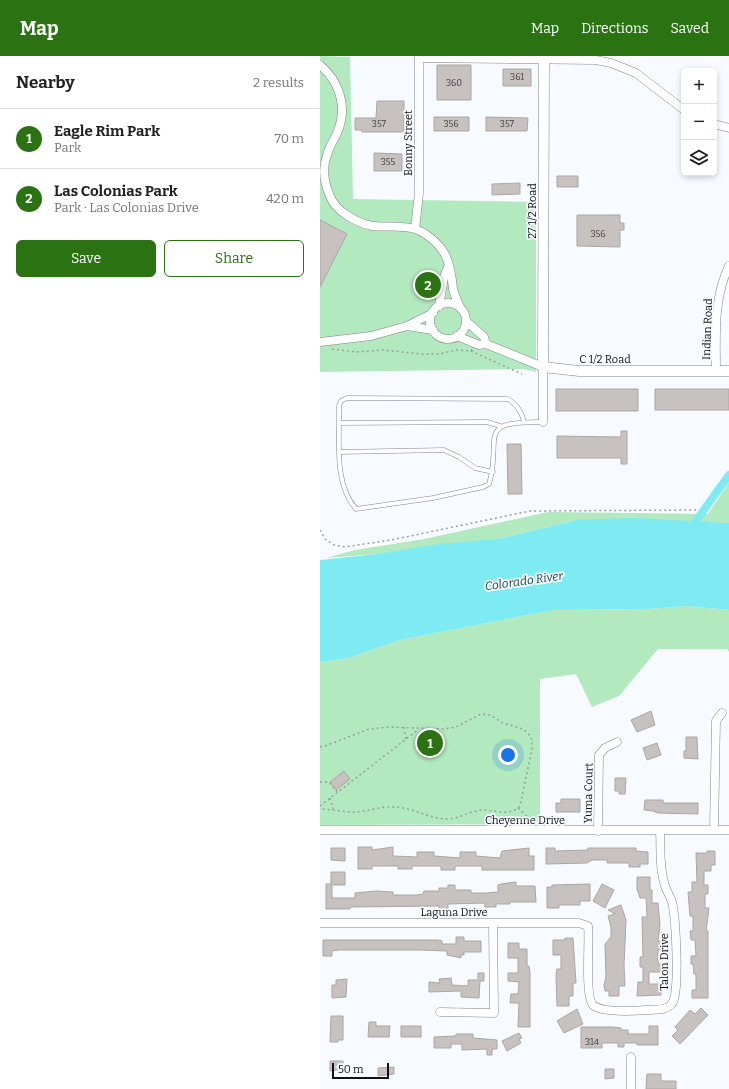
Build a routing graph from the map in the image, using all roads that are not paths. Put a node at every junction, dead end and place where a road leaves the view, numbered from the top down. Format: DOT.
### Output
graph roads {
  1 [pos="419,57"];
  2 [pos="544,57"];
  3 [pos="320,65"];
  4 [pos="681,108"];
  5 [pos="717,125"];
  6 [pos="729,128"];
  7 [pos="415,229"];
  8 [pos="729,266"];
  9 [pos="448,267"];
  10 [pos="439,306"];
  11 [pos="461,309"];
  12 [pos="433,312"];
  13 [pos="466,321"];
  14 [pos="407,326"];
  15 [pos="433,330"];
  16 [pos="457,336"];
  17 [pos="320,342"];
  18 [pos="486,344"];
  19 [pos="543,367"];
  20 [pos="716,371"];
  21 [pos="729,371"];
  22 [pos="524,421"];
  23 [pos="543,422"];
  24 [pos="339,423"];
  25 [pos="500,426"];
  26 [pos="339,452"];
  27 [pos="492,472"];
  28 [pos="722,713"];
  29 [pos="617,742"];
  30 [pos="320,830"];
  31 [pos="714,830"];
  32 [pos="729,830"];
  33 [pos="598,831"];
  34 [pos="660,831"];
  35 [pos="320,923"];
  36 [pos="493,923"];
  37 [pos="588,926"];
  38 [pos="440,1012"];
  39 [pos="631,1057"];
  40 [pos="631,1089"];
  1 -- 2 [label="street"];
  1 -- 7 [label="street, Bonny Street"];
  2 -- 4 [label="street"];
  2 -- 19 [label="street, 27 1/2 Road"];
  3 -- 7 [label="street"];
  5 -- 6 [label="street"];
  7 -- 9 [label="street"];
  8 -- 20 [label="street, Indian Road"];
  9 -- 10 [label="street"];
  9 -- 11 [label="street"];
  10 -- 11 [label="street"];
  10 -- 12 [label="street"];
  11 -- 13 [label="street"];
  12 -- 14 [label="street"];
  12 -- 15 [label="street"];
  13 -- 16 [label="street"];
  13 -- 18 [label="street"];
  14 -- 15 [label="street"];
  14 -- 17 [label="street"];
  15 -- 16 [label="street"];
  16 -- 18 [label="street, C 1/2 Road"];
  18 -- 19 [label="street, C 1/2 Road"];
  19 -- 20 [label="street, C 1/2 Road"];
  19 -- 23 [label="street"];
  20 -- 21 [label="street, C 1/2 Road"];
  22 -- 23 [label="lane"];
  22 -- 24 [label="lane"];
  22 -- 25 [label="lane"];
  24 -- 25 [label="lane"];
  24 -- 26 [label="lane"];
  25 -- 27 [label="lane"];
  26 -- 27 [label="lane"];
  26 -- 27 [label="lane"];
  28 -- 31 [label="street"];
  29 -- 33 [label="street, Yuma Court"];
  30 -- 33 [label="street, Cheyenne Drive"];
  31 -- 32 [label="street, Cheyenne Drive"];
  31 -- 34 [label="street, Cheyenne Drive"];
  33 -- 34 [label="street, Cheyenne Drive"];
  34 -- 37 [label="street, Talon Drive"];
  35 -- 36 [label="street, Laguna Drive"];
  36 -- 37 [label="street, Laguna Drive"];
  36 -- 38 [label="street"];
  39 -- 40 [label="street"];
}
